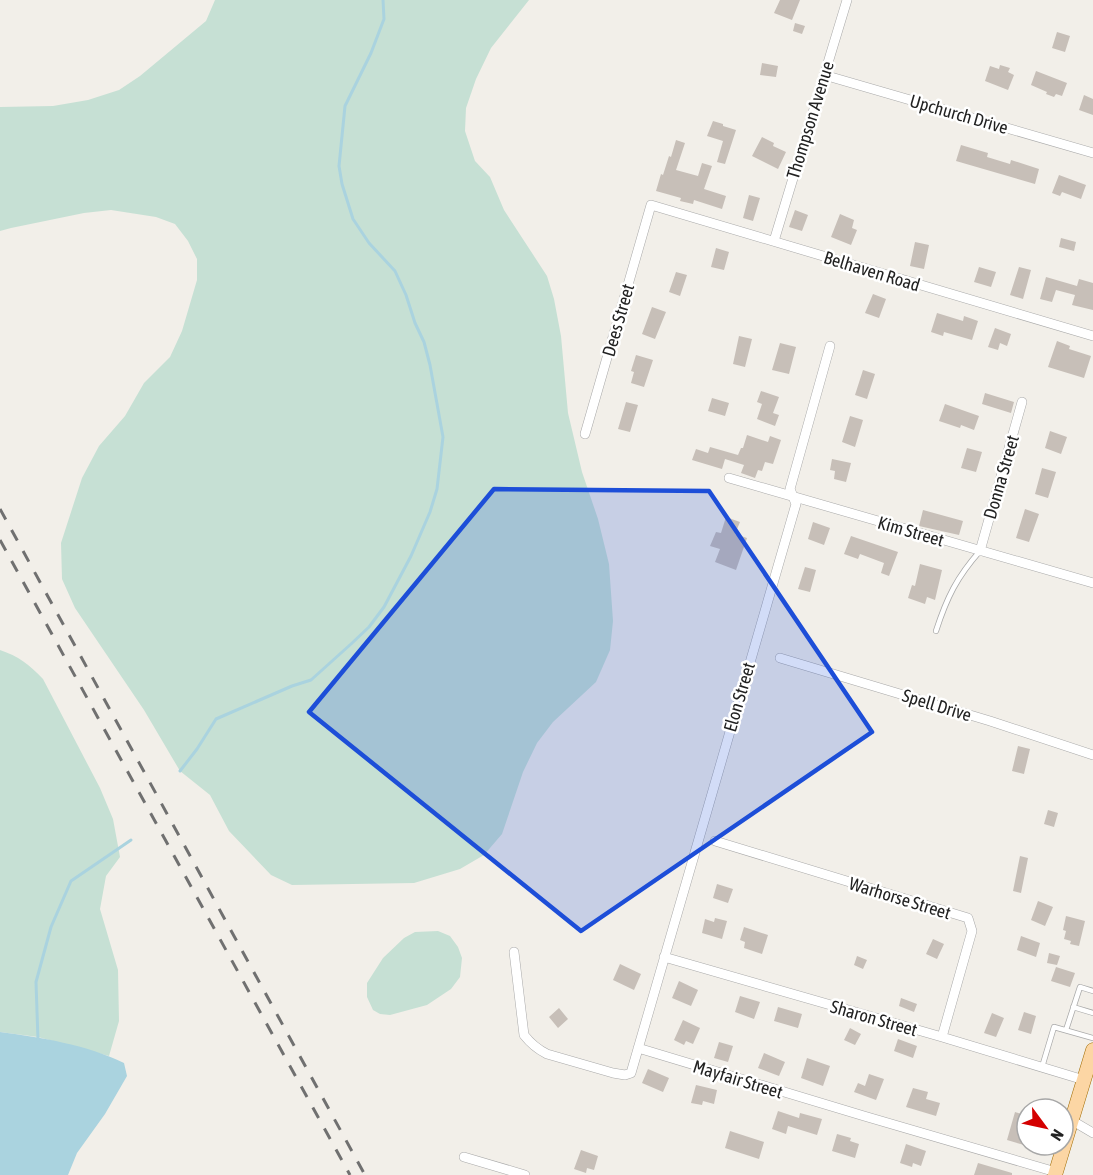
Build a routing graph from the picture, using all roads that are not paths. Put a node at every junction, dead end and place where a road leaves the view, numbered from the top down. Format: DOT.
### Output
graph roads {
  1 [pos="847,0"];
  2 [pos="824,75"];
  3 [pos="1093,153"];
  4 [pos="651,205"];
  5 [pos="774,241"];
  6 [pos="1093,336"];
  7 [pos="830,346"];
  8 [pos="1022,402"];
  9 [pos="585,434"];
  10 [pos="729,478"];
  11 [pos="794,497"];
  12 [pos="980,551"];
  13 [pos="1093,583"];
  14 [pos="936,631"];
  15 [pos="780,658"];
  16 [pos="1093,755"];
  17 [pos="715,841"];
  18 [pos="514,952"];
  19 [pos="664,957"];
  20 [pos="1093,990"];
  21 [pos="1074,1008"];
  22 [pos="1093,1013"];
  23 [pos="1066,1030"];
  24 [pos="942,1037"];
  25 [pos="1093,1038"];
  26 [pos="638,1048"];
  27 [pos="1093,1050"];
  28 [pos="1042,1067"];
  29 [pos="1088,1081"];
  30 [pos="1075,1111"];
  31 [pos="1075,1122"];
  32 [pos="1093,1133"];
  33 [pos="464,1157"];
  34 [pos="1061,1157"];
  35 [pos="1056,1174"];
  36 [pos="525,1175"];
  1 -- 2 [label="street, Thompson Avenue"];
  2 -- 3 [label="street, Upchurch Drive"];
  2 -- 5 [label="street, Thompson Avenue"];
  4 -- 5 [label="street, Belhaven Road"];
  4 -- 9 [label="street, Dees Street"];
  5 -- 6 [label="street, Belhaven Road"];
  7 -- 11 [label="street, Elon Street"];
  8 -- 12 [label="street, Donna Street"];
  10 -- 11 [label="street, Kim Street"];
  11 -- 12 [label="street, Kim Street"];
  11 -- 19 [label="street, Elon Street"];
  12 -- 13 [label="street, Kim Street"];
  12 -- 14 [label="lane"];
  15 -- 16 [label="street, Spell Drive"];
  17 -- 24 [label="street, Warhorse Street"];
  18 -- 26 [label="street"];
  19 -- 24 [label="street, Sharon Street"];
  19 -- 26 [label="street, Elon Street"];
  20 -- 21 [label="lane"];
  21 -- 22 [label="lane"];
  21 -- 23 [label="lane"];
  23 -- 25 [label="lane"];
  23 -- 28 [label="lane"];
  24 -- 28 [label="street, Sharon Street"];
  26 -- 35 [label="street, Mayfair Street"];
  27 -- 29 [label="main road"];
  28 -- 29 [label="street, Sharon Street"];
  29 -- 30 [label="main road"];
  31 -- 32 [label="street"];
  33 -- 36 [label="street"];
  34 -- 35 [label="main road"];
}
